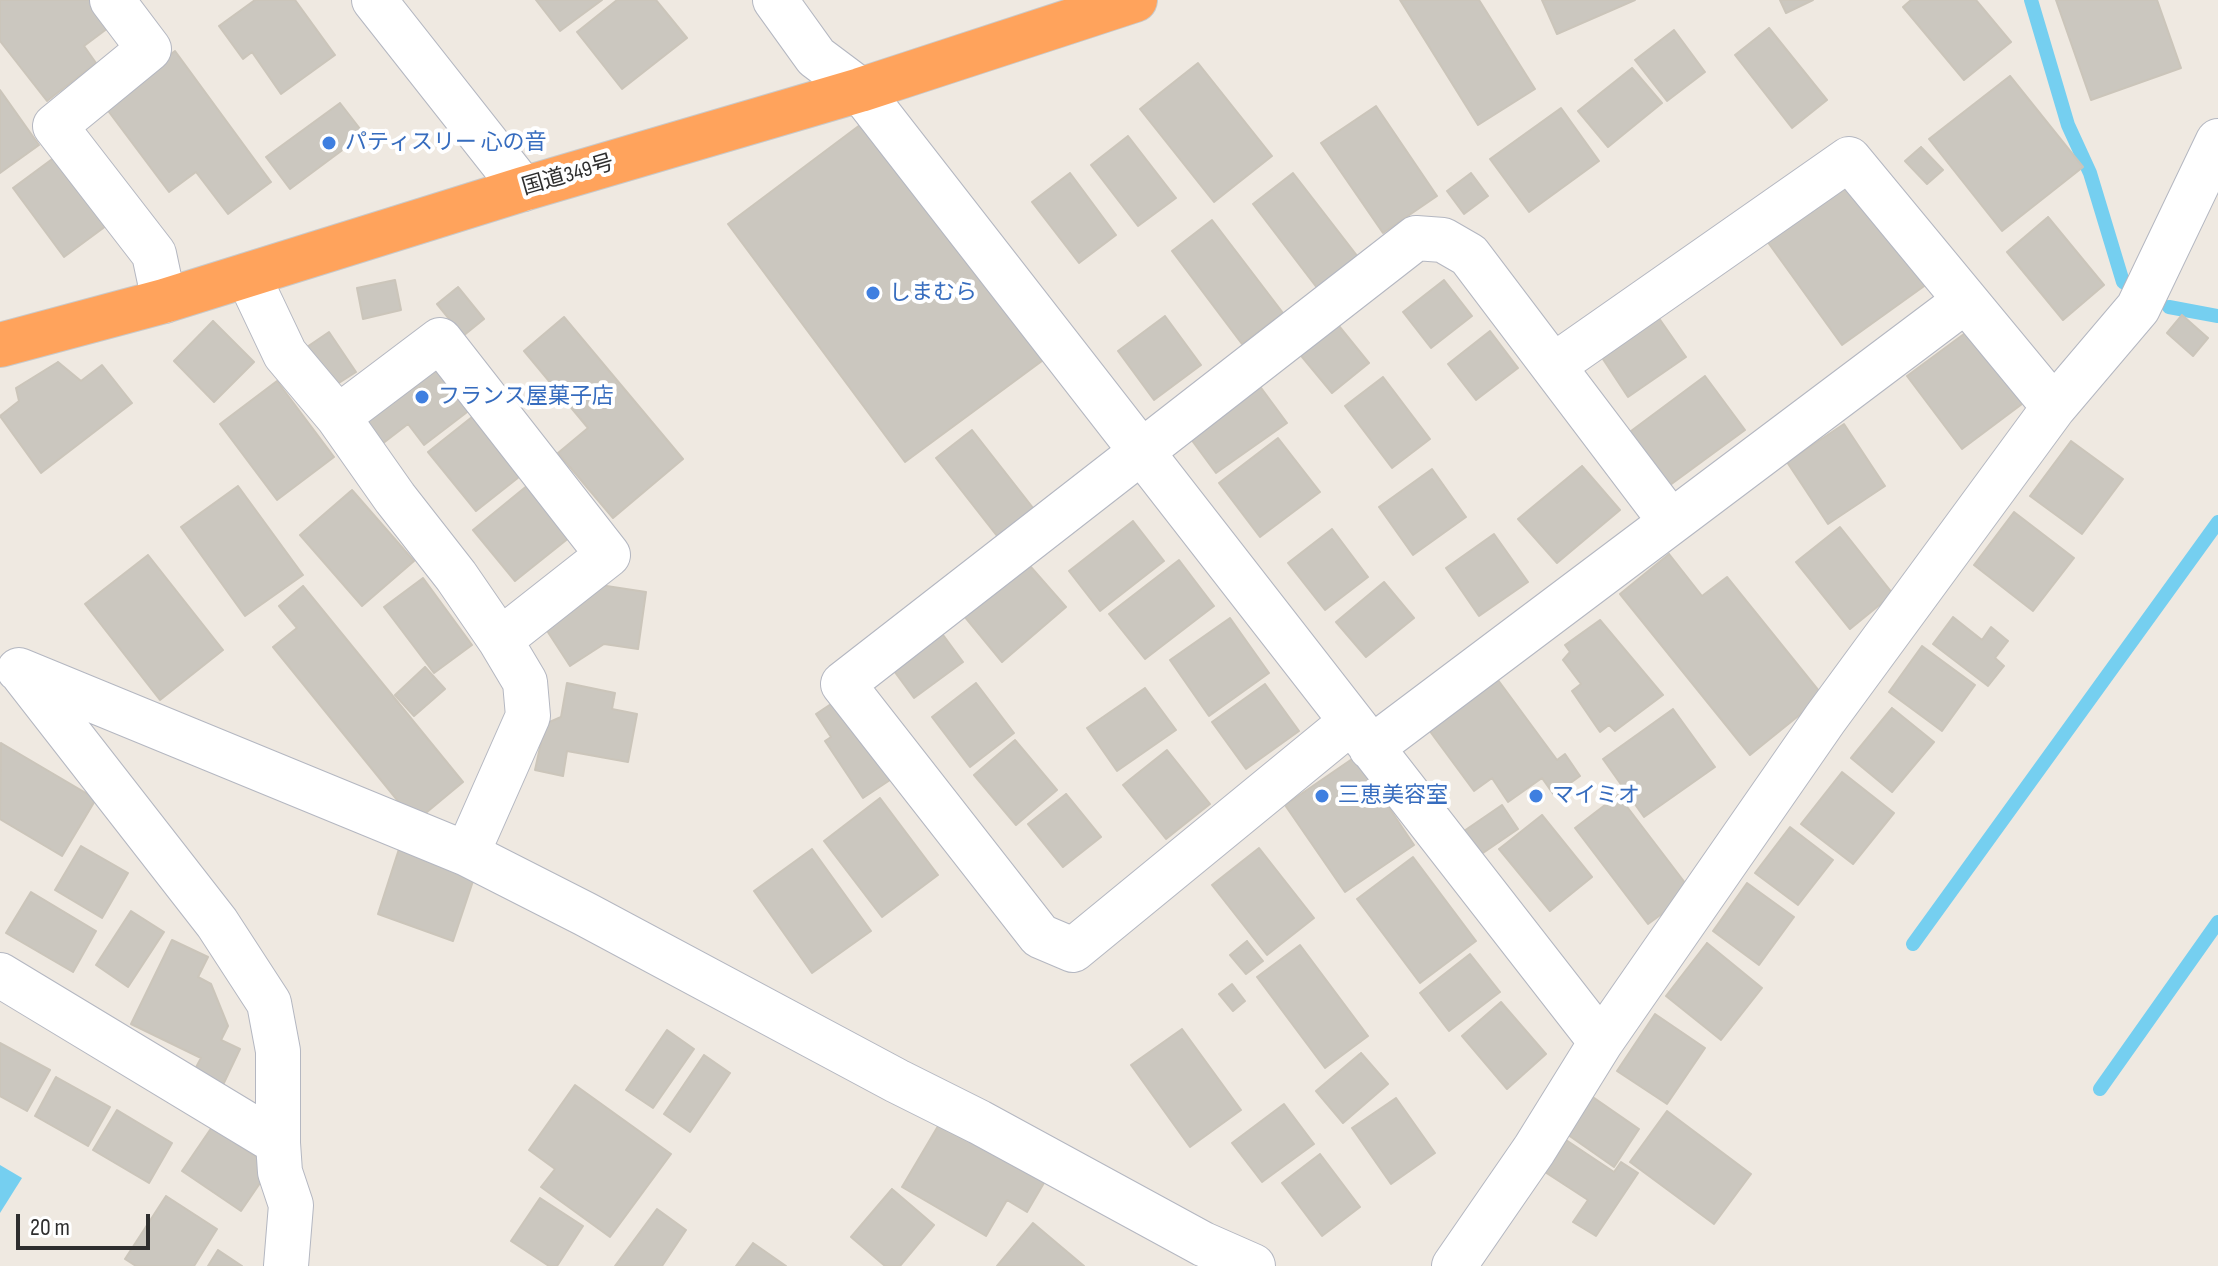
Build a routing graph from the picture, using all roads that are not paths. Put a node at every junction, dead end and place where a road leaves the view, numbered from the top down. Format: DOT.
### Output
graph roads {
  1 [pos="112,0"];
  2 [pos="374,0"];
  3 [pos="775,0"];
  4 [pos="1135,0"];
  5 [pos="860,90"];
  6 [pos="2218,141"];
  7 [pos="523,189"];
  8 [pos="248,276"];
  9 [pos="164,301"];
  10 [pos="1965,301"];
  11 [pos="0,345"];
  12 [pos="1553,366"];
  13 [pos="2054,407"];
  14 [pos="338,417"];
  15 [pos="1140,450"];
  16 [pos="1671,522"];
  17 [pos="500,640"];
  18 [pos="10,661"];
  19 [pos="1361,735"];
  20 [pos="467,854"];
  21 [pos="0,975"];
  22 [pos="1601,1042"];
  23 [pos="278,1143"];
  24 [pos="1193,1255"];
  25 [pos="286,1266"];
  26 [pos="1253,1266"];
  27 [pos="1454,1266"];
  1 -- 9 [label="street"];
  2 -- 7 [label="street"];
  3 -- 5 [label="street"];
  4 -- 5 [label="highway, 国道349号"];
  5 -- 7 [label="highway, 国道349号"];
  5 -- 15 [label="street"];
  6 -- 13 [label="street"];
  7 -- 8 [label="highway, 国道349号"];
  8 -- 9 [label="highway, 国道349号"];
  8 -- 14 [label="street"];
  9 -- 11 [label="highway, 国道349号"];
  10 -- 12 [label="street"];
  10 -- 13 [label="street"];
  10 -- 16 [label="street"];
  12 -- 15 [label="street"];
  12 -- 16 [label="street"];
  13 -- 22 [label="street"];
  14 -- 17 [label="street"];
  14 -- 17 [label="street"];
  15 -- 19 [label="street"];
  15 -- 19 [label="street"];
  16 -- 19 [label="street"];
  17 -- 20 [label="street"];
  18 -- 20 [label="street"];
  18 -- 23 [label="street"];
  19 -- 22 [label="street"];
  20 -- 24 [label="street"];
  21 -- 23 [label="street"];
  22 -- 27 [label="street"];
  23 -- 25 [label="street"];
  24 -- 26 [label="street"];
}
